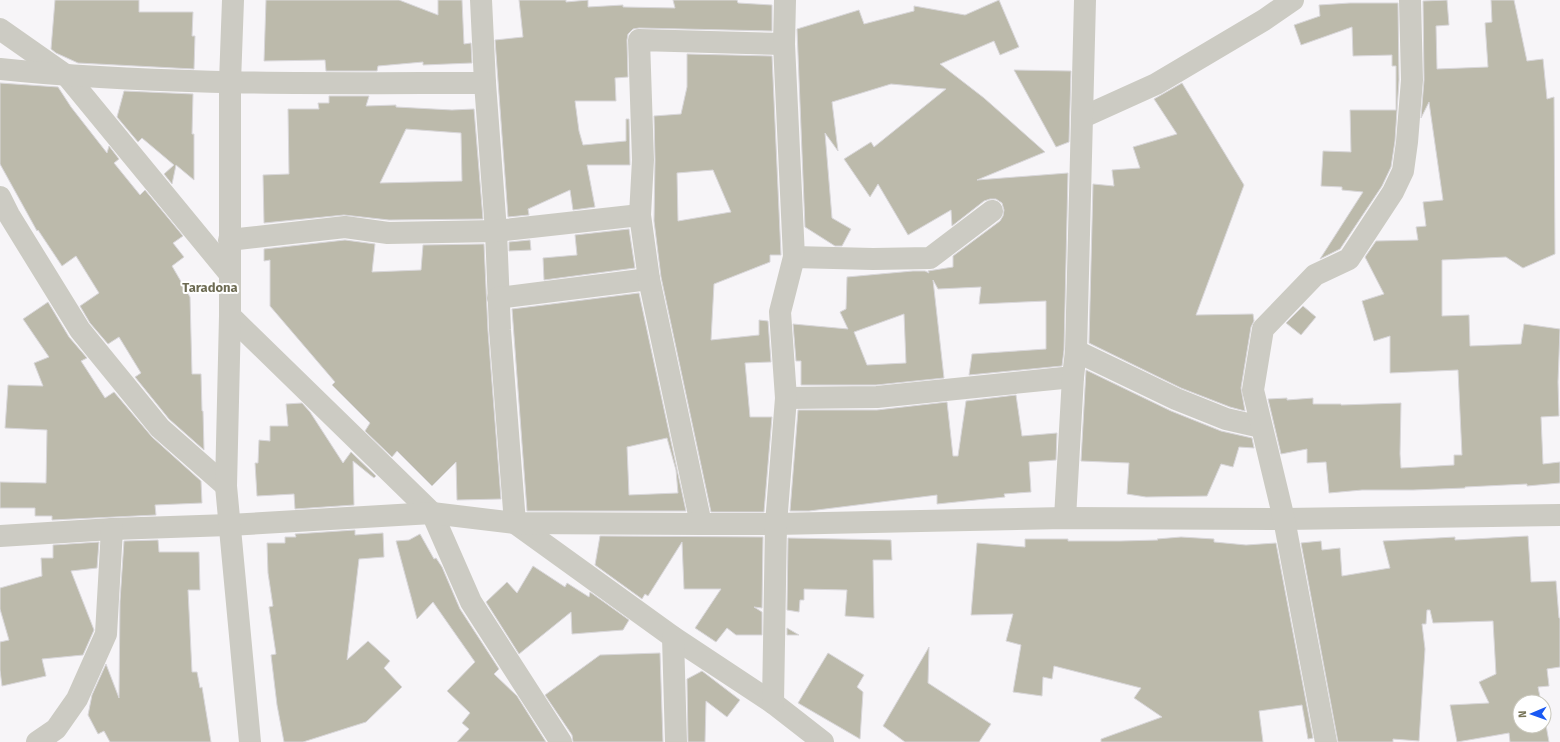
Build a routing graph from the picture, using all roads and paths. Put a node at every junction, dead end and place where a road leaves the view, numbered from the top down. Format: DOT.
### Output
graph roads {
  1 [pos="232,0"];
  2 [pos="481,0"];
  3 [pos="785,0"];
  4 [pos="1085,0"];
  5 [pos="1293,0"];
  6 [pos="1410,0"];
  7 [pos="0,29"];
  8 [pos="784,44"];
  9 [pos="0,69"];
  10 [pos="67,76"];
  11 [pos="230,82"];
  12 [pos="485,83"];
  13 [pos="1083,117"];
  14 [pos="3,210"];
  15 [pos="992,211"];
  16 [pos="640,215"];
  17 [pos="496,231"];
  18 [pos="229,240"];
  19 [pos="794,256"];
  20 [pos="229,273"];
  21 [pos="649,279"];
  22 [pos="498,298"];
  23 [pos="230,316"];
  24 [pos="1076,351"];
  25 [pos="1073,378"];
  26 [pos="786,398"];
  27 [pos="1261,427"];
  28 [pos="226,486"];
  29 [pos="432,513"];
  30 [pos="1560,514"];
  31 [pos="1066,518"];
  32 [pos="1284,519"];
  33 [pos="515,523"];
  34 [pos="701,524"];
  35 [pos="776,524"];
  36 [pos="229,525"];
  37 [pos="112,529"];
  38 [pos="0,536"];
  39 [pos="673,637"];
  40 [pos="773,704"];
  41 [pos="37,742"];
  42 [pos="250,742"];
  43 [pos="561,742"];
  44 [pos="676,742"];
  45 [pos="823,742"];
  46 [pos="1326,742"];
  1 -- 11 [label="street"];
  2 -- 12 [label="street"];
  3 -- 8 [label="street"];
  4 -- 13 [label="street"];
  5 -- 13 [label="street"];
  6 -- 27 [label="street"];
  7 -- 10 [label="street"];
  8 -- 16 [label="street"];
  8 -- 19 [label="street"];
  9 -- 10 [label="street"];
  10 -- 11 [label="street"];
  10 -- 20 [label="street"];
  11 -- 12 [label="street"];
  11 -- 18 [label="street"];
  12 -- 17 [label="street"];
  13 -- 24 [label="street"];
  14 -- 28 [label="street"];
  15 -- 19 [label="street"];
  16 -- 17 [label="street"];
  16 -- 21 [label="street"];
  17 -- 18 [label="street"];
  17 -- 22 [label="street"];
  18 -- 20 [label="street"];
  19 -- 26 [label="street"];
  20 -- 23 [label="street"];
  21 -- 22 [label="street"];
  21 -- 34 [label="street"];
  22 -- 33 [label="street"];
  23 -- 28 [label="street"];
  23 -- 29 [label="street"];
  24 -- 25 [label="street"];
  24 -- 27 [label="street"];
  25 -- 26 [label="street"];
  25 -- 31 [label="street"];
  26 -- 35 [label="street"];
  27 -- 32 [label="street"];
  28 -- 36 [label="street"];
  29 -- 33 [label="street"];
  29 -- 36 [label="street"];
  29 -- 43 [label="street"];
  30 -- 32 [label="street"];
  31 -- 32 [label="street"];
  31 -- 35 [label="street"];
  32 -- 46 [label="street"];
  33 -- 34 [label="street"];
  33 -- 39 [label="street"];
  34 -- 35 [label="street"];
  35 -- 40 [label="street"];
  36 -- 37 [label="street"];
  36 -- 42 [label="street"];
  37 -- 38 [label="street"];
  37 -- 41 [label="street"];
  39 -- 40 [label="street"];
  39 -- 44 [label="street"];
  40 -- 45 [label="street"];
}
